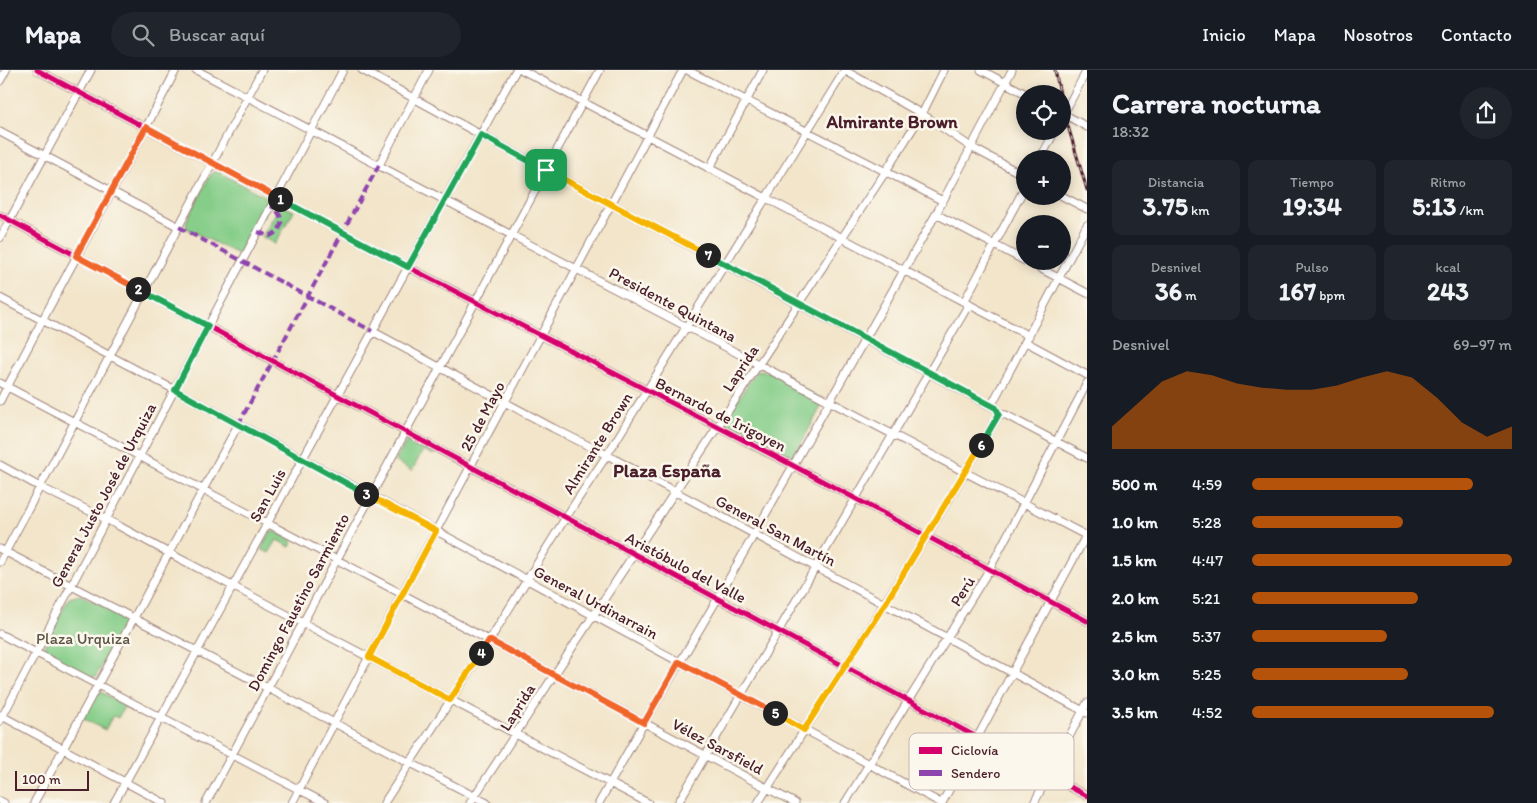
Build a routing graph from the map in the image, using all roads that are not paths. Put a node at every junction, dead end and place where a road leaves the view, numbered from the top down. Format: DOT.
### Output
graph roads {
  1 [pos="6,70"];
  2 [pos="37,70"];
  3 [pos="91,70"];
  4 [pos="176,70"];
  5 [pos="196,70"];
  6 [pos="262,70"];
  7 [pos="343,70"];
  8 [pos="362,70"];
  9 [pos="429,70"];
  10 [pos="516,70"];
  11 [pos="522,70"];
  12 [pos="600,70"];
  13 [pos="685,70"];
  14 [pos="763,70"];
  15 [pos="844,70"];
  16 [pos="944,70"];
  17 [pos="980,70"];
  18 [pos="1012,70"];
  19 [pos="1087,70"];
  20 [pos="0,81"];
  21 [pos="1005,83"];
  22 [pos="1016,89"];
  23 [pos="79,92"];
  24 [pos="248,97"];
  25 [pos="414,98"];
  26 [pos="746,100"];
  27 [pos="1071,100"];
  28 [pos="582,102"];
  29 [pos="922,114"];
  30 [pos="1071,119"];
  31 [pos="146,127"];
  32 [pos="1087,127"];
  33 [pos="311,130"];
  34 [pos="0,132"];
  35 [pos="808,132"];
  36 [pos="481,135"];
  37 [pos="648,136"];
  38 [pos="972,147"];
  39 [pos="44,156"];
  40 [pos="213,163"];
  41 [pos="379,165"];
  42 [pos="709,169"];
  43 [pos="546,170"];
  44 [pos="886,171"];
  45 [pos="1016,171"];
  46 [pos="111,191"];
  47 [pos="276,196"];
  48 [pos="765,198"];
  49 [pos="445,200"];
  50 [pos="943,201"];
  51 [pos="1071,201"];
  52 [pos="611,204"];
  53 [pos="1016,204"];
  54 [pos="1087,209"];
  55 [pos="936,214"];
  56 [pos="0,215"];
  57 [pos="9,220"];
  58 [pos="1087,225"];
  59 [pos="179,227"];
  60 [pos="511,235"];
  61 [pos="0,238"];
  62 [pos="842,238"];
  63 [pos="994,245"];
  64 [pos="76,256"];
  65 [pos="1016,256"];
  66 [pos="725,264"];
  67 [pos="408,267"];
  68 [pos="577,269"];
  69 [pos="905,270"];
  70 [pos="1042,270"];
  71 [pos="1059,279"];
  72 [pos="144,292"];
  73 [pos="1087,293"];
  74 [pos="0,298"];
  75 [pos="475,301"];
  76 [pos="799,303"];
  77 [pos="967,303"];
  78 [pos="42,321"];
  79 [pos="208,326"];
  80 [pos="686,326"];
  81 [pos="372,331"];
  82 [pos="541,335"];
  83 [pos="865,338"];
  84 [pos="1027,339"];
  85 [pos="110,357"];
  86 [pos="759,364"];
  87 [pos="440,368"];
  88 [pos="930,373"];
  89 [pos="1087,375"];
  90 [pos="1087,382"];
  91 [pos="0,383"];
  92 [pos="7,387"];
  93 [pos="175,390"];
  94 [pos="647,390"];
  95 [pos="336,396"];
  96 [pos="0,401"];
  97 [pos="830,401"];
  98 [pos="505,402"];
  99 [pos="991,406"];
  100 [pos="999,414"];
  101 [pos="75,422"];
  102 [pos="238,425"];
  103 [pos="717,427"];
  104 [pos="405,432"];
  105 [pos="894,435"];
  106 [pos="1056,441"];
  107 [pos="607,455"];
  108 [pos="140,456"];
  109 [pos="1087,458"];
  110 [pos="302,460"];
  111 [pos="0,465"];
  112 [pos="471,466"];
  113 [pos="792,466"];
  114 [pos="966,472"];
  115 [pos="40,487"];
  116 [pos="203,490"];
  117 [pos="674,491"];
  118 [pos="370,496"];
  119 [pos="856,499"];
  120 [pos="1024,502"];
  121 [pos="566,517"];
  122 [pos="106,519"];
  123 [pos="267,523"];
  124 [pos="436,531"];
  125 [pos="754,534"];
  126 [pos="1087,535"];
  127 [pos="926,537"];
  128 [pos="3,551"];
  129 [pos="169,553"];
  130 [pos="634,553"];
  131 [pos="337,560"];
  132 [pos="0,562"];
  133 [pos="816,567"];
  134 [pos="989,570"];
  135 [pos="526,580"];
  136 [pos="71,585"];
  137 [pos="232,586"];
  138 [pos="402,594"];
  139 [pos="718,598"];
  140 [pos="1050,602"];
  141 [pos="885,604"];
  142 [pos="593,616"];
  143 [pos="134,618"];
  144 [pos="1087,621"];
  145 [pos="303,623"];
  146 [pos="778,630"];
  147 [pos="0,634"];
  148 [pos="947,638"];
  149 [pos="489,640"];
  150 [pos="197,651"];
  151 [pos="36,652"];
  152 [pos="369,657"];
  153 [pos="679,662"];
  154 [pos="844,666"];
  155 [pos="1012,672"];
  156 [pos="554,675"];
  157 [pos="98,685"];
  158 [pos="268,688"];
  159 [pos="740,694"];
  160 [pos="450,700"];
  161 [pos="908,701"];
  162 [pos="1087,703"];
  163 [pos="1085,712"];
  164 [pos="160,716"];
  165 [pos="1,718"];
  166 [pos="335,723"];
  167 [pos="644,723"];
  168 [pos="804,730"];
  169 [pos="968,733"];
  170 [pos="980,733"];
  171 [pos="1073,733"];
  172 [pos="516,734"];
  173 [pos="63,749"];
  174 [pos="232,754"];
  175 [pos="706,755"];
  176 [pos="410,763"];
  177 [pos="869,764"];
  178 [pos="125,782"];
  179 [pos="610,784"];
  180 [pos="909,786"];
  181 [pos="768,788"];
  182 [pos="300,789"];
  183 [pos="1074,789"];
  184 [pos="917,790"];
  185 [pos="948,790"];
  186 [pos="1041,790"];
  187 [pos="1087,796"];
  188 [pos="472,800"];
  189 [pos="0,801"];
  190 [pos="4,803"];
  191 [pos="34,803"];
  192 [pos="114,803"];
  193 [pos="164,803"];
  194 [pos="206,803"];
  195 [pos="292,803"];
  196 [pos="325,803"];
  197 [pos="384,803"];
  198 [pos="487,803"];
  199 [pos="599,803"];
  200 [pos="648,803"];
  201 [pos="678,803"];
  202 [pos="758,803"];
  203 [pos="795,803"];
  204 [pos="845,803"];
  205 [pos="941,803"];
  206 [pos="1034,803"];
  1 -- 20 [label="street"];
  2 -- 23 [label="street, Bernardo de Irigoyen"];
  3 -- 23 [label="street"];
  4 -- 31 [label="street"];
  5 -- 24 [label="street, Presidente Quintana"];
  6 -- 24 [label="street"];
  7 -- 33 [label="street, General Justo José de Urquiza"];
  8 -- 25 [label="street"];
  9 -- 25 [label="street"];
  10 -- 36 [label="street, San Luis"];
  11 -- 28 [label="street"];
  12 -- 28 [label="street, Domingo Faustino Sarmiento"];
  13 -- 26 [label="street"];
  13 -- 37 [label="street, 25 de Mayo"];
  14 -- 26 [label="street"];
  15 -- 29 [label="street"];
  15 -- 35 [label="street, Almirante Brown"];
  16 -- 29 [label="street, Laprida"];
  17 -- 21 [label="street"];
  18 -- 21 [label="street"];
  19 -- 27 [label="street"];
  21 -- 22 [label="street"];
  21 -- 38 [label="street"];
  23 -- 31 [label="street, Bernardo de Irigoyen"];
  23 -- 39 [label="street"];
  24 -- 33 [label="street, Presidente Quintana"];
  24 -- 40 [label="street"];
  25 -- 36 [label="street"];
  25 -- 41 [label="street"];
  26 -- 35 [label="street"];
  26 -- 42 [label="street"];
  28 -- 37 [label="street"];
  28 -- 43 [label="street, Domingo Faustino Sarmiento"];
  29 -- 38 [label="street"];
  29 -- 44 [label="street, Laprida"];
  30 -- 32 [label="street"];
  31 -- 40 [label="street, Bernardo de Irigoyen"];
  31 -- 46 [label="street"];
  33 -- 41 [label="street, Presidente Quintana"];
  33 -- 47 [label="street, General Justo José de Urquiza"];
  34 -- 39 [label="street"];
  35 -- 44 [label="street"];
  35 -- 48 [label="street, Almirante Brown"];
  36 -- 43 [label="street"];
  36 -- 49 [label="street, San Luis"];
  37 -- 42 [label="street"];
  37 -- 52 [label="street, 25 de Mayo"];
  38 -- 45 [label="street"];
  38 -- 50 [label="street"];
  39 -- 46 [label="street"];
  39 -- 57 [label="street"];
  40 -- 47 [label="street, Bernardo de Irigoyen"];
  40 -- 59 [label="street"];
  41 -- 49 [label="street, Presidente Quintana"];
  42 -- 48 [label="street"];
  43 -- 52 [label="street"];
  43 -- 60 [label="street, Domingo Faustino Sarmiento"];
  44 -- 50 [label="street"];
  44 -- 62 [label="street, Laprida"];
  46 -- 59 [label="street"];
  46 -- 64 [label="street"];
  47 -- 67 [label="street, Bernardo de Irigoyen"];
  47 -- 79 [label="street, General Justo José de Urquiza"];
  48 -- 62 [label="street"];
  48 -- 66 [label="street, Almirante Brown"];
  49 -- 60 [label="street, Presidente Quintana"];
  49 -- 67 [label="street, San Luis"];
  50 -- 55 [label="street"];
  51 -- 54 [label="street"];
  52 -- 66 [label="street"];
  52 -- 68 [label="street, 25 de Mayo"];
  53 -- 63 [label="street"];
  55 -- 63 [label="street"];
  55 -- 69 [label="street"];
  56 -- 57 [label="street, Aristóbulo del Valle"];
  57 -- 61 [label="street"];
  57 -- 64 [label="street, Aristóbulo del Valle"];
  58 -- 71 [label="street"];
  59 -- 72 [label="street"];
  60 -- 68 [label="street, Presidente Quintana"];
  60 -- 75 [label="street, Domingo Faustino Sarmiento"];
  62 -- 69 [label="street"];
  62 -- 76 [label="street, Laprida"];
  63 -- 65 [label="street"];
  63 -- 77 [label="street"];
  64 -- 72 [label="street, Aristóbulo del Valle"];
  64 -- 78 [label="street"];
  66 -- 76 [label="street"];
  66 -- 80 [label="street, Almirante Brown"];
  67 -- 75 [label="street, Bernardo de Irigoyen"];
  67 -- 81 [label="street, San Luis"];
  68 -- 80 [label="street, Presidente Quintana"];
  68 -- 82 [label="street, 25 de Mayo"];
  69 -- 77 [label="street"];
  69 -- 83 [label="street"];
  70 -- 71 [label="street"];
  71 -- 73 [label="street"];
  71 -- 84 [label="street"];
  72 -- 79 [label="street, Aristóbulo del Valle"];
  72 -- 85 [label="street"];
  74 -- 78 [label="street, General Urdinarrain"];
  75 -- 82 [label="street, Bernardo de Irigoyen"];
  75 -- 87 [label="street, Domingo Faustino Sarmiento"];
  76 -- 83 [label="street"];
  76 -- 86 [label="street, Laprida"];
  77 -- 84 [label="street"];
  77 -- 88 [label="street"];
  78 -- 85 [label="street, General Urdinarrain"];
  78 -- 92 [label="street"];
  79 -- 93 [label="street, General Justo José de Urquiza"];
  79 -- 95 [label="street, Aristóbulo del Valle"];
  80 -- 86 [label="street, Presidente Quintana"];
  80 -- 94 [label="street, Almirante Brown"];
  81 -- 87 [label="street, General San Martín"];
  81 -- 95 [label="street, San Luis"];
  82 -- 94 [label="street, Bernardo de Irigoyen"];
  82 -- 98 [label="street, 25 de Mayo"];
  83 -- 88 [label="street"];
  83 -- 97 [label="street"];
  84 -- 89 [label="street"];
  84 -- 99 [label="street"];
  85 -- 93 [label="street, General Urdinarrain"];
  85 -- 101 [label="street"];
  86 -- 97 [label="street, Presidente Quintana"];
  86 -- 103 [label="street, Laprida"];
  87 -- 98 [label="street, General San Martín"];
  87 -- 104 [label="street, Domingo Faustino Sarmiento"];
  88 -- 99 [label="street"];
  88 -- 105 [label="street"];
  90 -- 106 [label="street, Perú"];
  91 -- 92 [label="street, Vélez Sarsfield"];
  92 -- 96 [label="street"];
  92 -- 101 [label="street, Vélez Sarsfield"];
  93 -- 102 [label="street, General Urdinarrain"];
  93 -- 108 [label="street, General Justo José de Urquiza"];
  94 -- 103 [label="street, Bernardo de Irigoyen"];
  94 -- 107 [label="street, Almirante Brown"];
  95 -- 104 [label="street, Aristóbulo del Valle"];
  95 -- 110 [label="street, San Luis"];
  97 -- 105 [label="street, Presidente Quintana"];
  97 -- 113 [label="street"];
  98 -- 107 [label="street, General San Martín"];
  98 -- 112 [label="street, 25 de Mayo"];
  99 -- 100 [label="street"];
  100 -- 106 [label="street"];
  100 -- 114 [label="street"];
  101 -- 108 [label="street, Vélez Sarsfield"];
  101 -- 115 [label="street"];
  102 -- 110 [label="street, General Urdinarrain"];
  102 -- 116 [label="street"];
  103 -- 113 [label="street, Bernardo de Irigoyen"];
  103 -- 117 [label="street, Laprida"];
  104 -- 112 [label="street, Aristóbulo del Valle"];
  104 -- 118 [label="street, Domingo Faustino Sarmiento"];
  105 -- 114 [label="street, Presidente Quintana"];
  105 -- 119 [label="street"];
  106 -- 109 [label="street"];
  106 -- 120 [label="street, Perú"];
  107 -- 117 [label="street, General San Martín"];
  107 -- 121 [label="street, Almirante Brown"];
  108 -- 116 [label="street, Vélez Sarsfield"];
  108 -- 122 [label="street, General Justo José de Urquiza"];
  110 -- 118 [label="street, General Urdinarrain"];
  110 -- 123 [label="street, San Luis"];
  111 -- 115 [label="street"];
  112 -- 121 [label="street, Aristóbulo del Valle"];
  112 -- 124 [label="street, 25 de Mayo"];
  113 -- 119 [label="street, Bernardo de Irigoyen"];
  113 -- 125 [label="street"];
  114 -- 120 [label="street, Presidente Quintana"];
  114 -- 127 [label="street"];
  115 -- 122 [label="street"];
  115 -- 128 [label="street"];
  116 -- 123 [label="street, Vélez Sarsfield"];
  116 -- 129 [label="street"];
  117 -- 125 [label="street, General San Martín"];
  117 -- 130 [label="street, Laprida"];
  118 -- 124 [label="street, General Urdinarrain"];
  118 -- 131 [label="street, Domingo Faustino Sarmiento"];
  119 -- 127 [label="street, Bernardo de Irigoyen"];
  119 -- 133 [label="street"];
  120 -- 126 [label="street, Presidente Quintana"];
  120 -- 134 [label="street, Perú"];
  121 -- 130 [label="street, Aristóbulo del Valle"];
  121 -- 135 [label="street, Almirante Brown"];
  122 -- 129 [label="street"];
  122 -- 136 [label="street, General Justo José de Urquiza"];
  123 -- 131 [label="street, Vélez Sarsfield"];
  123 -- 137 [label="street, San Luis"];
  124 -- 135 [label="street, General Urdinarrain"];
  124 -- 138 [label="street, 25 de Mayo"];
  125 -- 133 [label="street, General San Martín"];
  125 -- 139 [label="street"];
  126 -- 140 [label="street"];
  127 -- 134 [label="street, Bernardo de Irigoyen"];
  127 -- 141 [label="street"];
  128 -- 132 [label="street"];
  128 -- 136 [label="street"];
  129 -- 137 [label="street"];
  129 -- 143 [label="street"];
  130 -- 139 [label="street, Aristóbulo del Valle"];
  130 -- 142 [label="street, Laprida"];
  131 -- 138 [label="street, Vélez Sarsfield"];
  131 -- 145 [label="street, Domingo Faustino Sarmiento"];
  133 -- 141 [label="street, General San Martín"];
  133 -- 146 [label="street"];
  134 -- 140 [label="street, Bernardo de Irigoyen"];
  134 -- 148 [label="street, Perú"];
  135 -- 142 [label="street, General Urdinarrain"];
  135 -- 149 [label="street, Almirante Brown"];
  136 -- 143 [label="street"];
  136 -- 151 [label="street, General Justo José de Urquiza"];
  137 -- 145 [label="street"];
  137 -- 150 [label="street, San Luis"];
  138 -- 149 [label="street, Vélez Sarsfield"];
  138 -- 152 [label="street, 25 de Mayo"];
  139 -- 146 [label="street, Aristóbulo del Valle"];
  139 -- 153 [label="street"];
  140 -- 144 [label="street, Bernardo de Irigoyen"];
  140 -- 155 [label="street"];
  141 -- 148 [label="street, General San Martín"];
  141 -- 154 [label="street"];
  142 -- 153 [label="street, General Urdinarrain"];
  142 -- 156 [label="street, Laprida"];
  143 -- 150 [label="street"];
  143 -- 157 [label="street"];
  145 -- 152 [label="street"];
  145 -- 158 [label="street, Domingo Faustino Sarmiento"];
  146 -- 154 [label="street, Aristóbulo del Valle"];
  146 -- 159 [label="street"];
  147 -- 151 [label="street"];
  148 -- 155 [label="street, General San Martín"];
  148 -- 161 [label="street, Perú"];
  149 -- 156 [label="street, Vélez Sarsfield"];
  149 -- 160 [label="street, Almirante Brown"];
  150 -- 158 [label="street"];
  150 -- 164 [label="street, San Luis"];
  151 -- 157 [label="street"];
  151 -- 165 [label="street, General Justo José de Urquiza"];
  152 -- 160 [label="street"];
  152 -- 166 [label="street, 25 de Mayo"];
  153 -- 159 [label="street, General Urdinarrain"];
  153 -- 167 [label="street"];
  154 -- 161 [label="street, Aristóbulo del Valle"];
  154 -- 168 [label="street"];
  155 -- 163 [label="street, General San Martín"];
  155 -- 170 [label="street"];
  156 -- 167 [label="street, Vélez Sarsfield"];
  156 -- 172 [label="street, Laprida"];
  157 -- 164 [label="street"];
  157 -- 173 [label="street"];
  158 -- 166 [label="street"];
  158 -- 174 [label="street, Domingo Faustino Sarmiento"];
  159 -- 168 [label="street, General Urdinarrain"];
  159 -- 175 [label="street"];
  160 -- 172 [label="street"];
  160 -- 176 [label="street, Almirante Brown"];
  161 -- 169 [label="street, Aristóbulo del Valle"];
  161 -- 177 [label="street, Perú"];
  162 -- 163 [label="street"];
  163 -- 171 [label="street"];
  164 -- 174 [label="street"];
  164 -- 178 [label="street, San Luis"];
  165 -- 173 [label="street"];
  166 -- 176 [label="street"];
  166 -- 182 [label="street, 25 de Mayo"];
  167 -- 175 [label="street, Vélez Sarsfield"];
  167 -- 179 [label="street"];
  168 -- 177 [label="street, General Urdinarrain"];
  168 -- 181 [label="street"];
  172 -- 179 [label="street"];
  172 -- 188 [label="street, Laprida"];
  173 -- 178 [label="street"];
  173 -- 191 [label="street"];
  174 -- 182 [label="street"];
  174 -- 194 [label="street, Domingo Faustino Sarmiento"];
  175 -- 181 [label="street, Vélez Sarsfield"];
  175 -- 201 [label="street"];
  176 -- 188 [label="street"];
  176 -- 197 [label="street, Almirante Brown"];
  177 -- 180 [label="street, General Urdinarrain"];
  177 -- 204 [label="street, Perú"];
  178 -- 192 [label="street, San Luis"];
  178 -- 193 [label="street"];
  179 -- 199 [label="street"];
  179 -- 200 [label="street"];
  181 -- 202 [label="street"];
  181 -- 203 [label="street, Vélez Sarsfield"];
  182 -- 195 [label="street, 25 de Mayo"];
  182 -- 196 [label="street"];
  183 -- 187 [label="street, Aristóbulo del Valle"];
  184 -- 205 [label="street, General Urdinarrain"];
  185 -- 205 [label="street"];
  186 -- 206 [label="street"];
  188 -- 198 [label="street"];
  189 -- 190 [label="street"];
}
